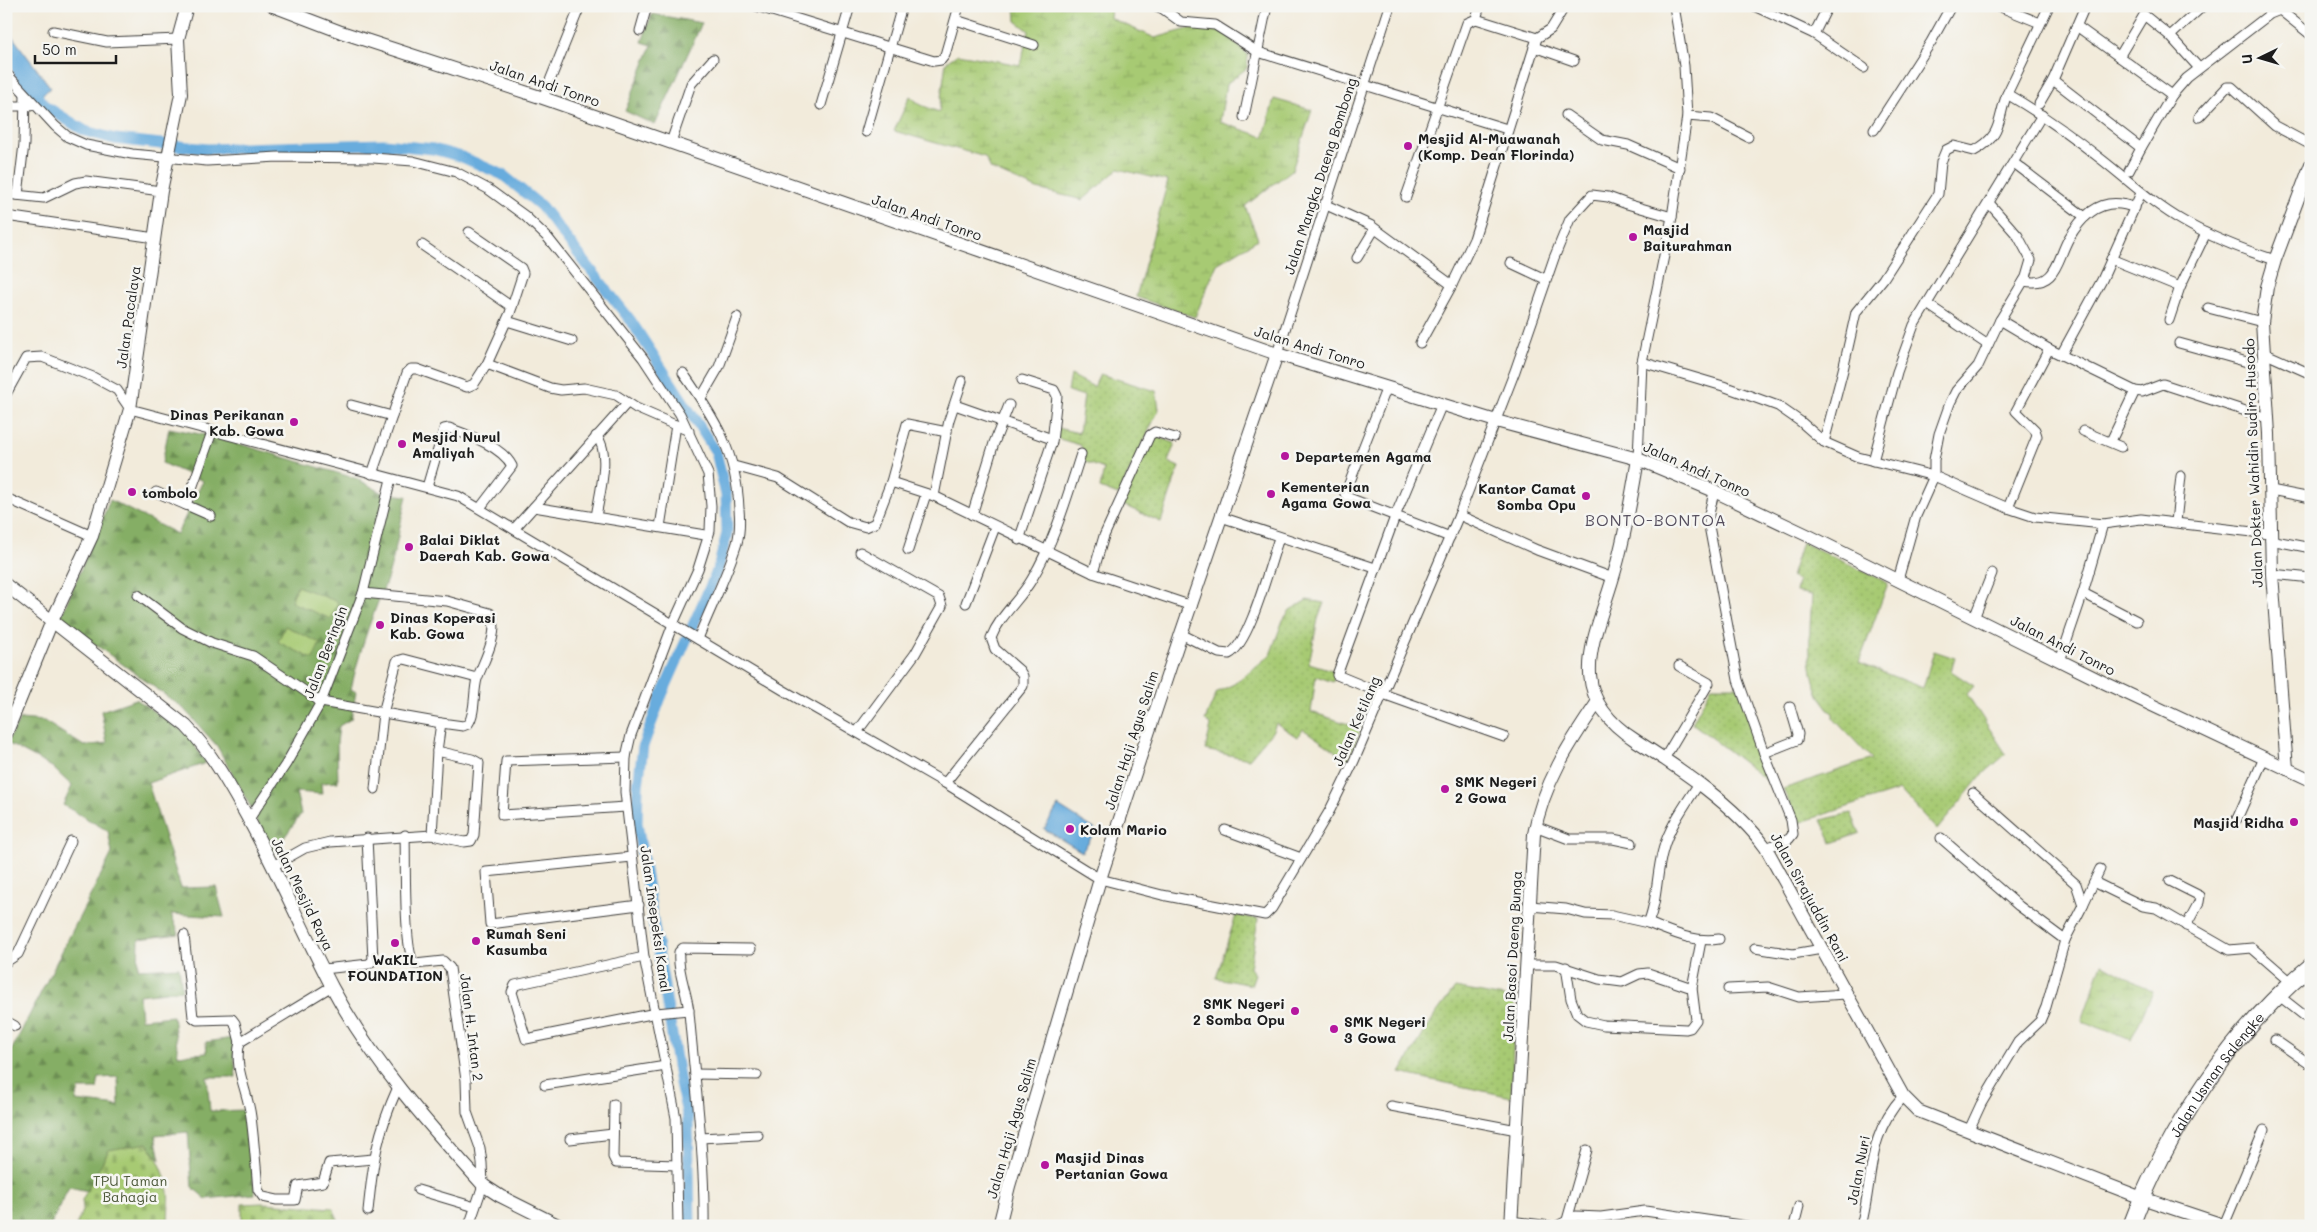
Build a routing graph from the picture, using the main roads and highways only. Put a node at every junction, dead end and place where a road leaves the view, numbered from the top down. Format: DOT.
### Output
graph roads {
  1 [pos="2311,966"];
  2 [pos="2132,1226"];
  1 -- 2 [label="highway, Jalan Usman Salengke"];
}
